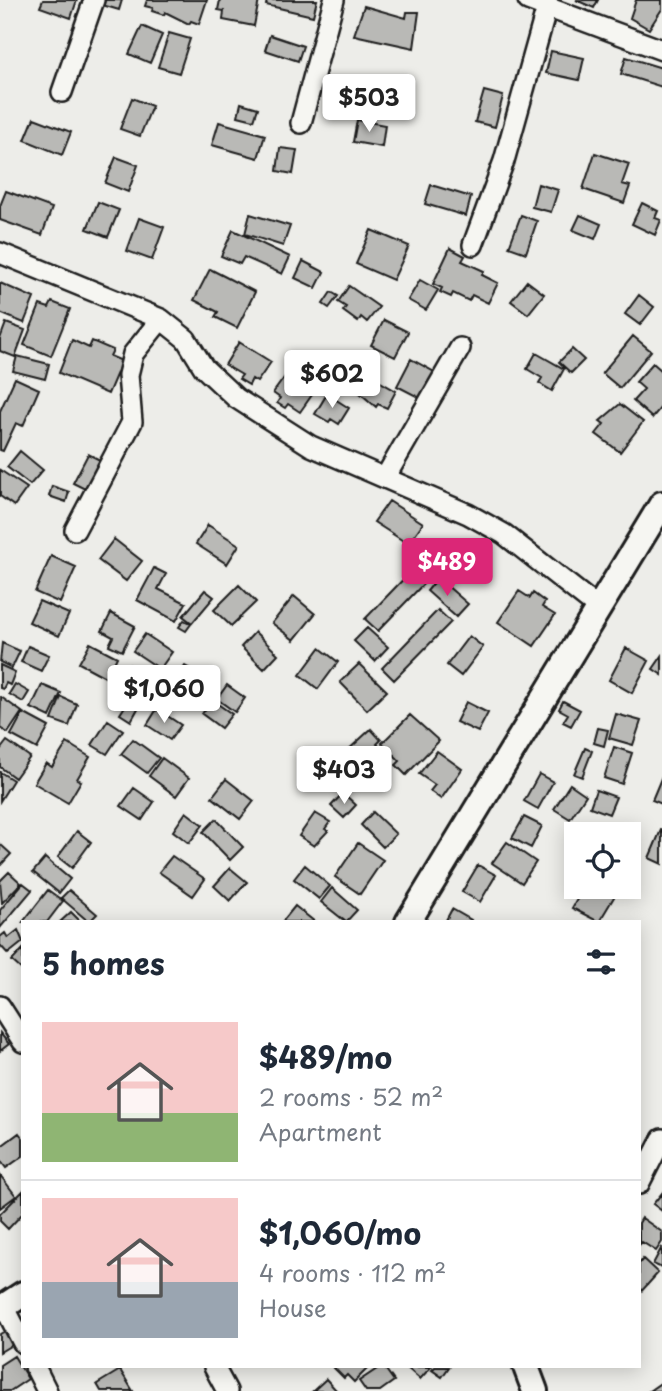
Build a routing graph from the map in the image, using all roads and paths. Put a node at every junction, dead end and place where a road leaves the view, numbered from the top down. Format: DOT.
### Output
graph roads {
  1 [pos="94,0"];
  2 [pos="334,0"];
  3 [pos="528,0"];
  4 [pos="547,7"];
  5 [pos="662,50"];
  6 [pos="62,92"];
  7 [pos="301,123"];
  8 [pos="473,245"];
  9 [pos="0,253"];
  10 [pos="161,319"];
  11 [pos="460,348"];
  12 [pos="386,477"];
  13 [pos="662,504"];
  14 [pos="75,530"];
  15 [pos="597,607"];
  16 [pos="409,920"];
  17 [pos="0,1006"];
  18 [pos="21,1039"];
  19 [pos="662,1139"];
  20 [pos="641,1180"];
  21 [pos="9,1303"];
  22 [pos="21,1337"];
  23 [pos="36,1368"];
  24 [pos="215,1368"];
  25 [pos="526,1368"];
  26 [pos="47,1391"];
  27 [pos="227,1391"];
  28 [pos="535,1391"];
  1 -- 6 [label="street"];
  2 -- 7 [label="street"];
  3 -- 4 [label="street"];
  4 -- 5 [label="street"];
  4 -- 8 [label="street"];
  9 -- 10 [label="street"];
  10 -- 12 [label="street"];
  10 -- 14 [label="street"];
  11 -- 12 [label="street"];
  12 -- 15 [label="street"];
  13 -- 15 [label="street"];
  15 -- 16 [label="street"];
  17 -- 18 [label="street"];
  19 -- 20 [label="street"];
  21 -- 22 [label="street"];
  23 -- 26 [label="street"];
  24 -- 27 [label="street"];
  25 -- 28 [label="street"];
}
